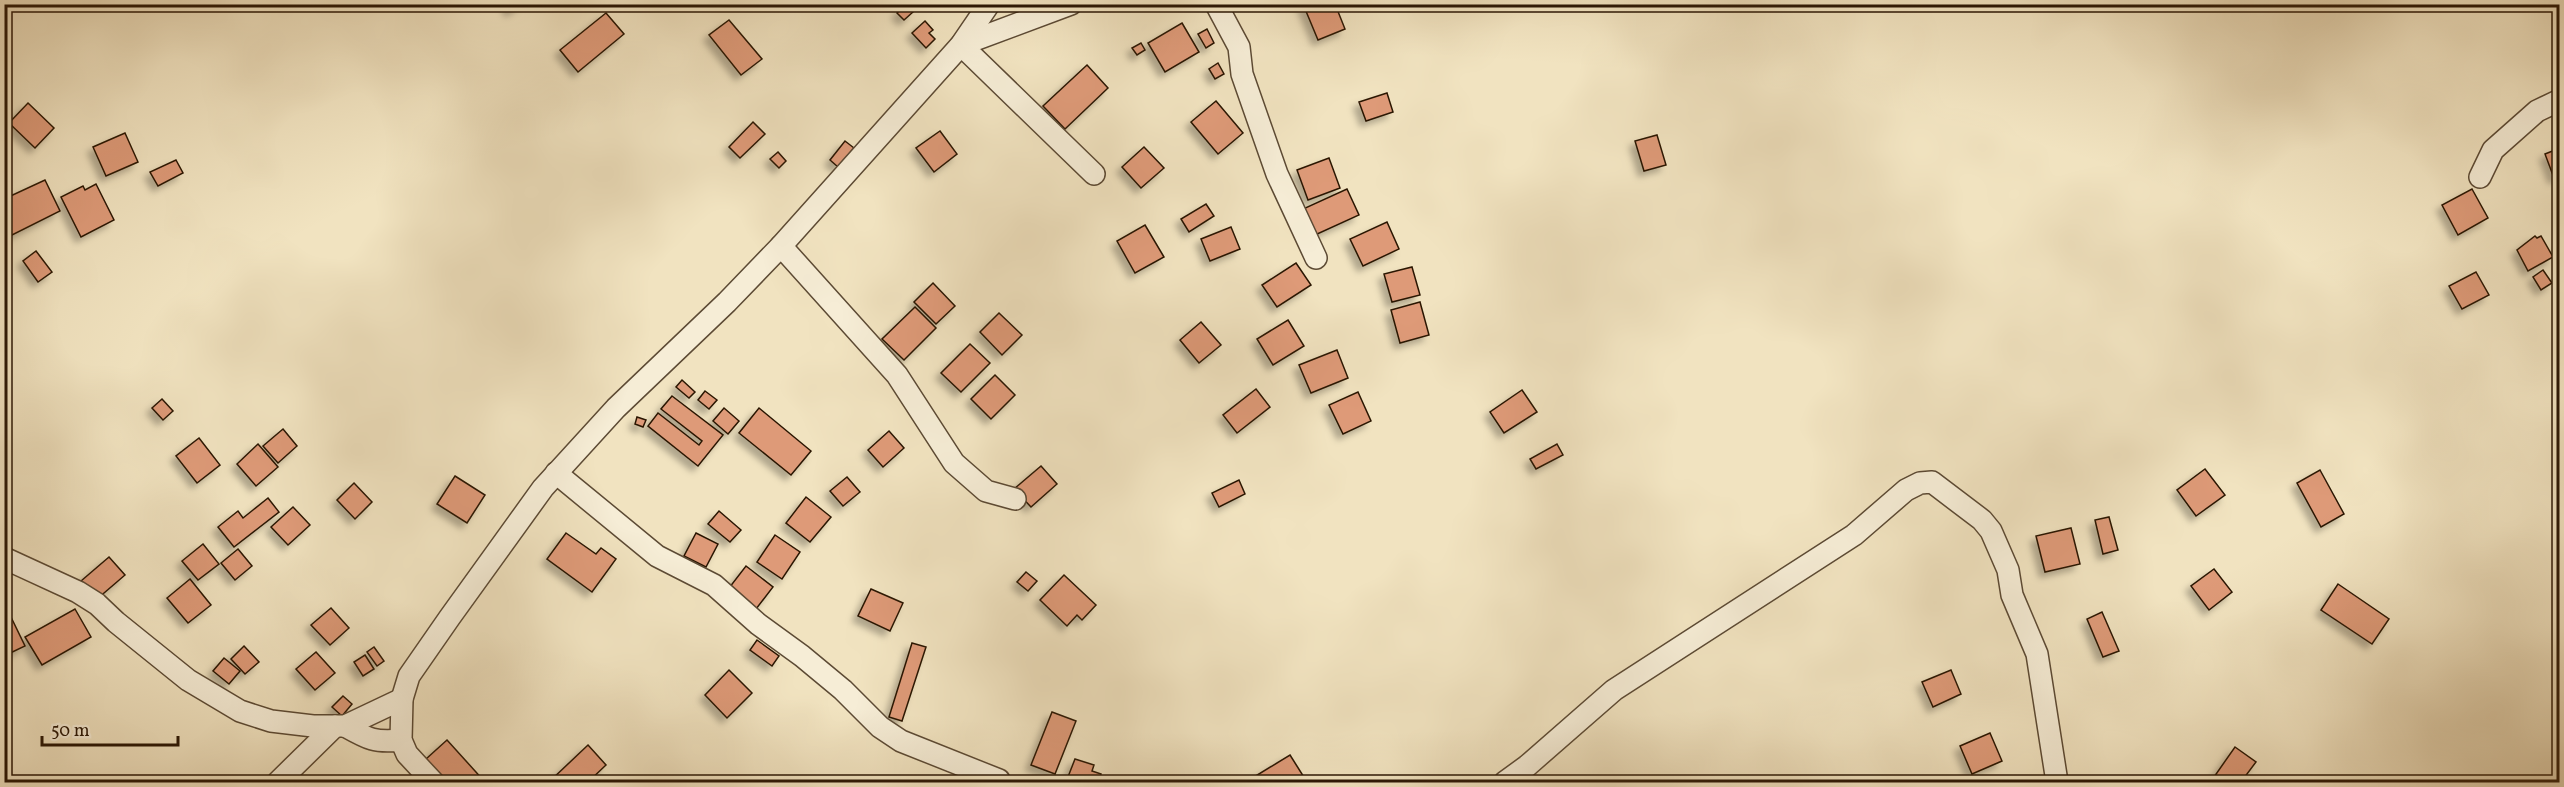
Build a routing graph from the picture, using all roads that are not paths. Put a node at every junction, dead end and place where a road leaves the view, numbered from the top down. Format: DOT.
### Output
graph roads {
  1 [pos="989,4"];
  2 [pos="1071,4"];
  3 [pos="1216,4"];
  4 [pos="961,45"];
  5 [pos="2559,100"];
  6 [pos="1094,174"];
  7 [pos="2480,177"];
  8 [pos="782,246"];
  9 [pos="1316,258"];
  10 [pos="556,474"];
  11 [pos="1015,499"];
  12 [pos="4,558"];
  13 [pos="402,699"];
  14 [pos="340,726"];
  15 [pos="400,740"];
  16 [pos="999,780"];
  17 [pos="278,783"];
  18 [pos="433,783"];
  19 [pos="1505,783"];
  20 [pos="2057,783"];
  1 -- 4 [label="street"];
  2 -- 4 [label="street"];
  3 -- 9 [label="street"];
  4 -- 6 [label="street"];
  4 -- 8 [label="street"];
  5 -- 7 [label="street"];
  8 -- 10 [label="street"];
  8 -- 11 [label="street"];
  10 -- 13 [label="street"];
  10 -- 16 [label="street"];
  12 -- 14 [label="street"];
  13 -- 14 [label="street"];
  13 -- 15 [label="street"];
  14 -- 15 [label="street"];
  14 -- 17 [label="street"];
  15 -- 18 [label="street"];
  19 -- 20 [label="street"];
}
